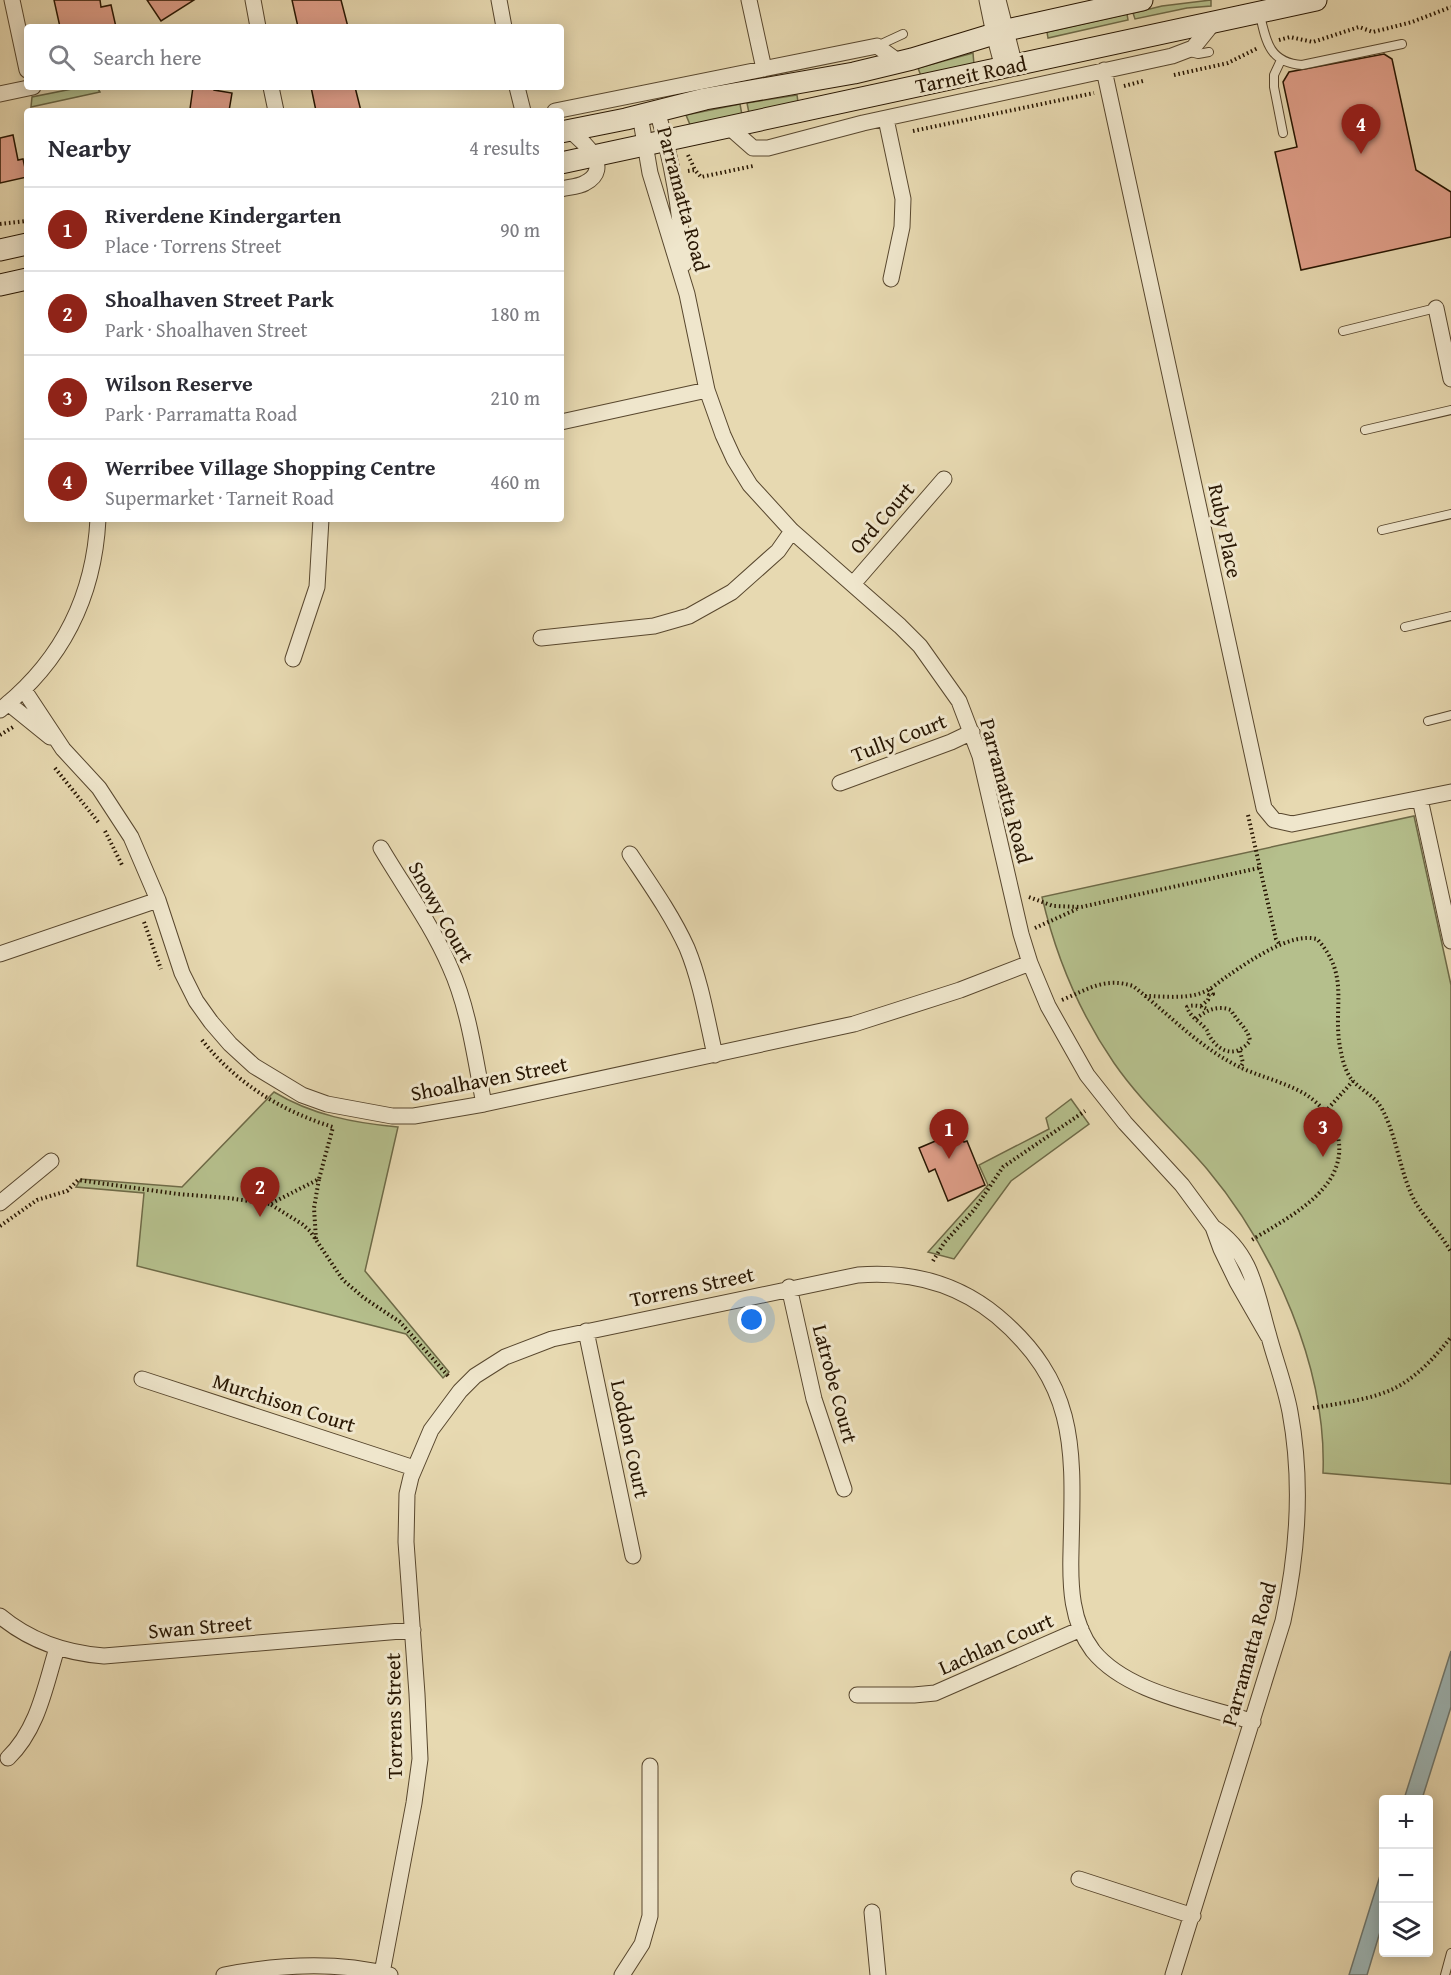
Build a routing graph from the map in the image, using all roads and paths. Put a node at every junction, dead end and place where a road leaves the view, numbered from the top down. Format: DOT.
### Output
graph roads {
  1 [pos="12,0"];
  2 [pos="253,0"];
  3 [pos="499,0"];
  4 [pos="749,0"];
  5 [pos="987,0"];
  6 [pos="998,0"];
  7 [pos="1142,0"];
  8 [pos="1316,0"];
  9 [pos="1259,12"];
  10 [pos="1214,22"];
  11 [pos="257,24"];
  12 [pos="503,24"];
  13 [pos="1000,32"];
  14 [pos="903,34"];
  15 [pos="1402,44"];
  16 [pos="877,46"];
  17 [pos="1188,51"];
  18 [pos="1209,52"];
  19 [pos="24,56"];
  20 [pos="1281,60"];
  21 [pos="899,62"];
  22 [pos="1009,67"];
  23 [pos="764,69"];
  24 [pos="1104,70"];
  25 [pos="24,89"];
  26 [pos="272,90"];
  27 [pos="518,90"];
  28 [pos="0,94"];
  29 [pos="275,108"];
  30 [pos="522,108"];
  31 [pos="564,109"];
  32 [pos="648,113"];
  33 [pos="886,119"];
  34 [pos="728,126"];
  35 [pos="565,131"];
  36 [pos="1283,133"];
  37 [pos="666,140"];
  38 [pos="644,145"];
  39 [pos="594,156"];
  40 [pos="564,162"];
  41 [pos="564,188"];
  42 [pos="24,221"];
  43 [pos="0,224"];
  44 [pos="24,245"];
  45 [pos="0,250"];
  46 [pos="891,279"];
  47 [pos="24,280"];
  48 [pos="0,285"];
  49 [pos="687,294"];
  50 [pos="1436,308"];
  51 [pos="1343,331"];
  52 [pos="1449,358"];
  53 [pos="1451,379"];
  54 [pos="707,390"];
  55 [pos="1451,410"];
  56 [pos="564,421"];
  57 [pos="1365,430"];
  58 [pos="944,479"];
  59 [pos="1451,514"];
  60 [pos="98,522"];
  61 [pos="321,522"];
  62 [pos="1382,530"];
  63 [pos="792,531"];
  64 [pos="853,584"];
  65 [pos="1451,616"];
  66 [pos="1405,627"];
  67 [pos="541,638"];
  68 [pos="293,659"];
  69 [pos="24,690"];
  70 [pos="4,707"];
  71 [pos="1451,715"];
  72 [pos="1428,721"];
  73 [pos="972,732"];
  74 [pos="63,748"];
  75 [pos="840,783"];
  76 [pos="1451,792"];
  77 [pos="1420,799"];
  78 [pos="381,848"];
  79 [pos="630,854"];
  80 [pos="1259,868"];
  81 [pos="1010,888"];
  82 [pos="158,900"];
  83 [pos="1081,908"];
  84 [pos="1021,934"];
  85 [pos="1451,941"];
  86 [pos="0,954"];
  87 [pos="1030,963"];
  88 [pos="1210,988"];
  89 [pos="1145,996"];
  90 [pos="1048,1006"];
  91 [pos="1201,1007"];
  92 [pos="1208,1010"];
  93 [pos="1196,1019"];
  94 [pos="1240,1051"];
  95 [pos="715,1055"];
  96 [pos="1240,1068"];
  97 [pos="1353,1081"];
  98 [pos="484,1104"];
  99 [pos="1085,1111"];
  100 [pos="1325,1112"];
  101 [pos="51,1161"];
  102 [pos="0,1203"];
  103 [pos="270,1204"];
  104 [pos="0,1226"];
  105 [pos="1213,1227"];
  106 [pos="316,1239"];
  107 [pos="1237,1248"];
  108 [pos="1451,1251"];
  109 [pos="933,1261"];
  110 [pos="789,1287"];
  111 [pos="586,1331"];
  112 [pos="1268,1336"];
  113 [pos="1451,1337"];
  114 [pos="142,1379"];
  115 [pos="460,1391"];
  116 [pos="1313,1408"];
  117 [pos="414,1468"];
  118 [pos="844,1489"];
  119 [pos="633,1556"];
  120 [pos="0,1616"];
  121 [pos="1081,1629"];
  122 [pos="413,1630"];
  123 [pos="57,1648"];
  124 [pos="857,1695"];
  125 [pos="1252,1722"];
  126 [pos="8,1758"];
  127 [pos="650,1767"];
  128 [pos="1079,1879"];
  129 [pos="872,1912"];
  130 [pos="1192,1916"];
  131 [pos="1451,1953"];
  132 [pos="386,1974"];
  133 [pos="224,1975"];
  134 [pos="622,1975"];
  135 [pos="879,1975"];
  136 [pos="1173,1975"];
  137 [pos="1444,1975"];
  1 -- 19 [label="street"];
  2 -- 11 [label="street"];
  3 -- 12 [label="street"];
  4 -- 23 [label="street"];
  5 -- 13 [label="street"];
  6 -- 13 [label="street"];
  7 -- 13 [label="main road, Tarneit Road"];
  8 -- 9 [label="main road, Tarneit Road"];
  9 -- 10 [label="main road, Tarneit Road"];
  9 -- 20 [label="lane"];
  10 -- 17 [label="street"];
  10 -- 22 [label="main road, Tarneit Road"];
  13 -- 21 [label="main road, Tarneit Road"];
  13 -- 22 [label="street"];
  14 -- 16 [label="lane"];
  15 -- 20 [label="lane"];
  16 -- 21 [label="street, Tarneit Road"];
  16 -- 23 [label="street"];
  17 -- 18 [label="lane, Tarneit Road"];
  17 -- 24 [label="street, Tarneit Road"];
  20 -- 36 [label="lane"];
  21 -- 32 [label="main road, Tarneit Road"];
  22 -- 34 [label="main road, Tarneit Road"];
  23 -- 31 [label="street"];
  24 -- 33 [label="street, Tarneit Road"];
  24 -- 77 [label="street, Ruby Place"];
  25 -- 28 [label="street"];
  26 -- 29 [label="street"];
  27 -- 30 [label="street"];
  32 -- 35 [label="main road, Tarneit Road"];
  32 -- 37 [label="street, Parramatta Road"];
  32 -- 38 [label="street, Parramatta Road"];
  33 -- 34 [label="street, Tarneit Road"];
  33 -- 46 [label="street"];
  34 -- 37 [label="main road, Tarneit Road"];
  35 -- 39 [label="street, Tarneit Road"];
  37 -- 38 [label="main road, Tarneit Road"];
  37 -- 49 [label="street, Parramatta Road"];
  38 -- 39 [label="main road, Tarneit Road"];
  38 -- 49 [label="street, Parramatta Road"];
  39 -- 40 [label="main road, Tarneit Road"];
  39 -- 41 [label="street"];
  42 -- 43 [label="path"];
  44 -- 45 [label="main road"];
  47 -- 48 [label="main road"];
  49 -- 54 [label="street, Parramatta Road"];
  50 -- 51 [label="lane"];
  50 -- 52 [label="street"];
  52 -- 53 [label="street"];
  54 -- 56 [label="street"];
  54 -- 63 [label="street, Parramatta Road"];
  55 -- 57 [label="lane"];
  58 -- 64 [label="street, Ord Court"];
  59 -- 62 [label="lane"];
  60 -- 69 [label="street"];
  61 -- 68 [label="street"];
  63 -- 64 [label="street, Parramatta Road"];
  63 -- 67 [label="street"];
  64 -- 73 [label="street, Parramatta Road"];
  65 -- 66 [label="lane"];
  69 -- 70 [label="street"];
  69 -- 74 [label="street, Shoalhaven Street"];
  70 -- 74 [label="street, Shoalhaven Street"];
  71 -- 72 [label="lane"];
  73 -- 75 [label="street, Tully Court"];
  73 -- 81 [label="street, Parramatta Road"];
  74 -- 82 [label="street, Shoalhaven Street"];
  76 -- 77 [label="street, Ruby Place"];
  77 -- 85 [label="street"];
  78 -- 98 [label="street, Snowy Court"];
  79 -- 95 [label="street"];
  80 -- 83 [label="path"];
  81 -- 83 [label="path"];
  81 -- 84 [label="street, Parramatta Road"];
  82 -- 86 [label="street"];
  82 -- 98 [label="street, Shoalhaven Street"];
  83 -- 84 [label="path"];
  84 -- 87 [label="street, Parramatta Road"];
  87 -- 90 [label="street, Parramatta Road"];
  87 -- 95 [label="street, Shoalhaven Street"];
  88 -- 89 [label="path"];
  88 -- 91 [label="path"];
  88 -- 97 [label="path"];
  89 -- 90 [label="path"];
  89 -- 96 [label="path"];
  90 -- 105 [label="street, Parramatta Road"];
  91 -- 92 [label="path"];
  91 -- 93 [label="path"];
  92 -- 93 [label="path"];
  92 -- 94 [label="path"];
  93 -- 94 [label="path"];
  94 -- 96 [label="path"];
  95 -- 98 [label="street, Shoalhaven Street"];
  96 -- 100 [label="path"];
  97 -- 100 [label="path"];
  97 -- 108 [label="path"];
  99 -- 109 [label="path"];
  100 -- 107 [label="path"];
  101 -- 102 [label="street"];
  103 -- 104 [label="path"];
  103 -- 106 [label="path"];
  103 -- 106 [label="path"];
  105 -- 107 [label="street, Parramatta Road"];
  105 -- 112 [label="street, Parramatta Road"];
  106 -- 115 [label="path"];
  107 -- 112 [label="street, Parramatta Road"];
  110 -- 111 [label="street, Torrens Street"];
  110 -- 118 [label="street, Latrobe Court"];
  110 -- 121 [label="street, Torrens Street"];
  111 -- 115 [label="street, Torrens Street"];
  111 -- 119 [label="street, Loddon Court"];
  112 -- 125 [label="street, Parramatta Road"];
  113 -- 116 [label="path"];
  114 -- 117 [label="street, Murchison Court"];
  115 -- 117 [label="street, Torrens Street"];
  117 -- 122 [label="street, Torrens Street"];
  120 -- 123 [label="street, Swan Street"];
  121 -- 124 [label="street, Lachlan Court"];
  121 -- 125 [label="street, Torrens Street"];
  122 -- 123 [label="street, Swan Street"];
  122 -- 132 [label="street, Torrens Street"];
  123 -- 126 [label="street"];
  125 -- 130 [label="street, Parramatta Road"];
  127 -- 134 [label="street"];
  128 -- 130 [label="street"];
  129 -- 135 [label="street"];
  130 -- 136 [label="street, Parramatta Road"];
  131 -- 137 [label="lane"];
  132 -- 133 [label="street"];
}
